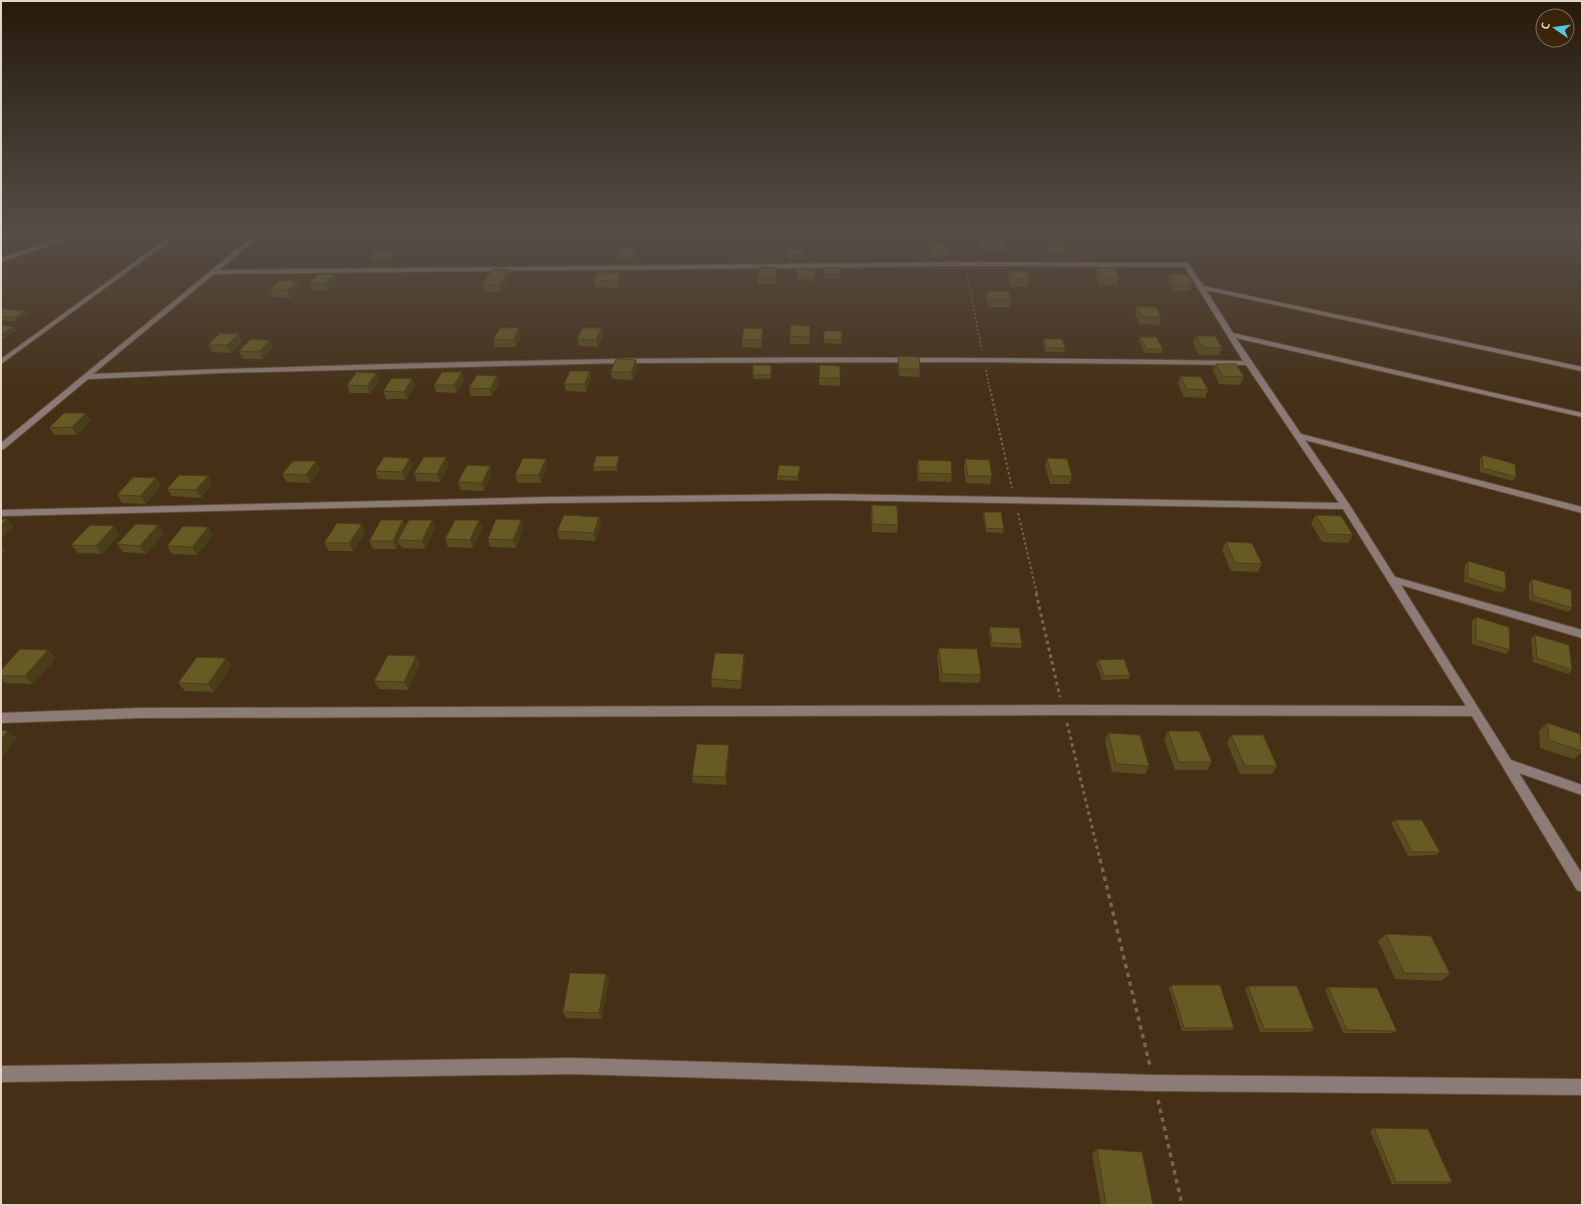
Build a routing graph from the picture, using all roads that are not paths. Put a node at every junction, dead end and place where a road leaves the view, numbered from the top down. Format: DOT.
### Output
graph roads {
  1 [pos="102,288"];
  2 [pos="193,288"];
  3 [pos="1201,288"];
  4 [pos="1206,288"];
  5 [pos="1231,335"];
  6 [pos="1,362"];
  7 [pos="1248,363"];
  8 [pos="1582,370"];
  9 [pos="86,377"];
  10 [pos="1582,416"];
  11 [pos="1298,436"];
  12 [pos="1,447"];
  13 [pos="1346,506"];
  14 [pos="1582,510"];
  15 [pos="1,513"];
  16 [pos="1392,579"];
  17 [pos="1582,634"];
  18 [pos="1475,711"];
  19 [pos="1,718"];
  20 [pos="1508,764"];
  21 [pos="1582,790"];
  22 [pos="1582,886"];
  23 [pos="1,1074"];
  24 [pos="1582,1087"];
  1 -- 6 [label="street"];
  2 -- 9 [label="street"];
  3 -- 5 [label="street"];
  4 -- 8 [label="street"];
  5 -- 7 [label="street"];
  5 -- 10 [label="street"];
  7 -- 9 [label="street"];
  7 -- 11 [label="street"];
  9 -- 12 [label="street"];
  11 -- 13 [label="street"];
  11 -- 14 [label="street"];
  13 -- 15 [label="street"];
  13 -- 16 [label="street"];
  16 -- 17 [label="street"];
  16 -- 18 [label="street"];
  18 -- 19 [label="street"];
  18 -- 20 [label="street"];
  20 -- 21 [label="street"];
  20 -- 22 [label="street"];
  23 -- 24 [label="street"];
}
